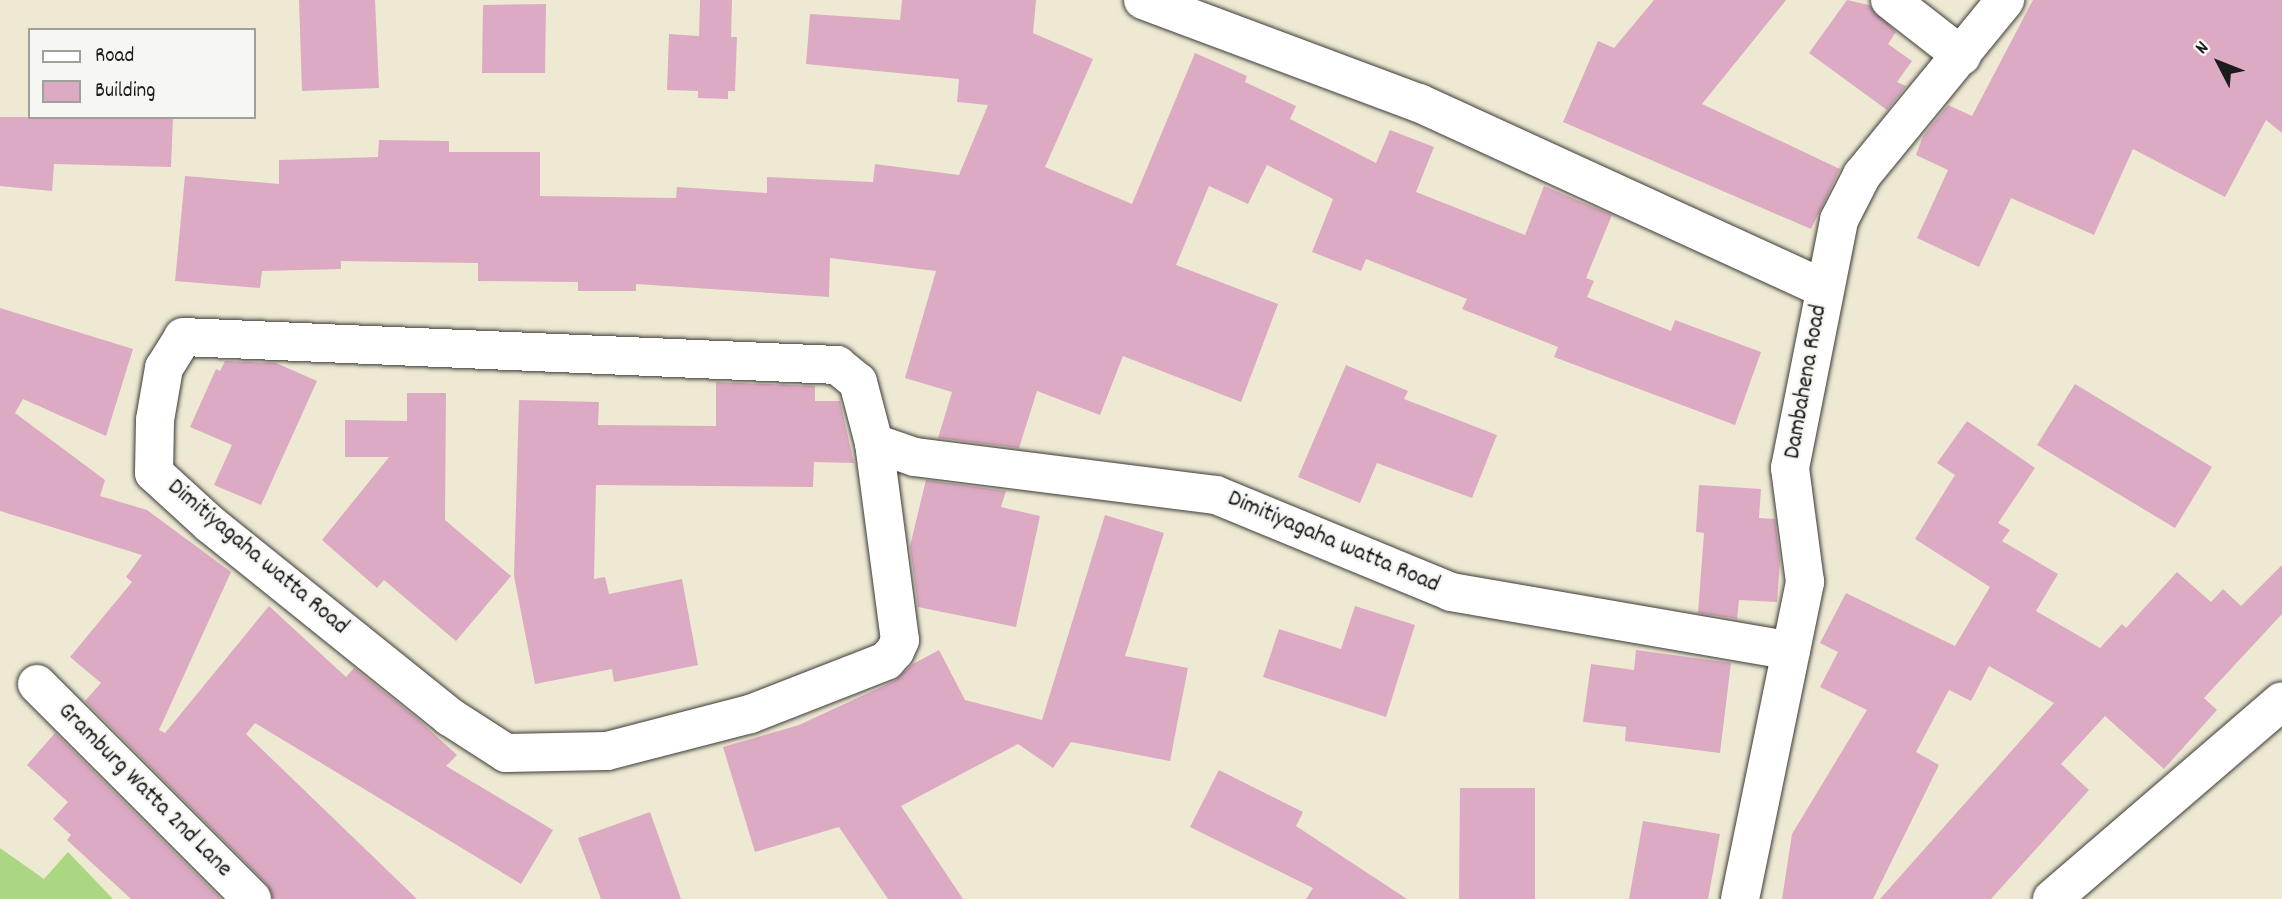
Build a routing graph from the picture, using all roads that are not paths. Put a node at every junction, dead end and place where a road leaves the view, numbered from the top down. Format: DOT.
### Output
graph roads {
  1 [pos="1143,0"];
  2 [pos="1891,0"];
  3 [pos="2005,0"];
  4 [pos="1962,56"];
  5 [pos="1824,288"];
  6 [pos="874,443"];
  7 [pos="1791,651"];
  8 [pos="37,684"];
  9 [pos="2282,701"];
  10 [pos="252,899"];
  11 [pos="1740,899"];
  12 [pos="2052,899"];
  1 -- 5 [label="street"];
  2 -- 4 [label="street"];
  3 -- 4 [label="street, Dambahena Road"];
  4 -- 5 [label="street, Dambahena Road"];
  5 -- 7 [label="street, Dambahena Road"];
  6 -- 6 [label="street, Dimitiyagaha watta Road"];
  6 -- 7 [label="street, Dimitiyagaha watta Road"];
  7 -- 11 [label="street, Dambahena Road"];
  8 -- 10 [label="street, Gramburg Watta 2nd Lane"];
  9 -- 12 [label="street"];
}
